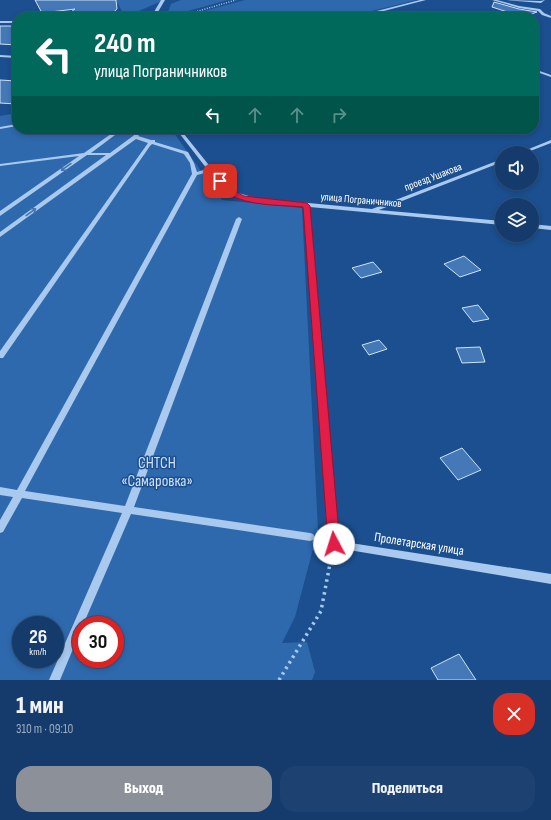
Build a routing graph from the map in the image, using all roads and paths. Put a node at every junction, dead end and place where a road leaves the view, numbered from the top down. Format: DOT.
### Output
graph roads {
  1 [pos="163,0"];
  2 [pos="236,0"];
  3 [pos="424,0"];
  4 [pos="494,0"];
  5 [pos="508,0"];
  6 [pos="542,1"];
  7 [pos="538,10"];
  8 [pos="156,12"];
  9 [pos="195,12"];
  10 [pos="377,12"];
  11 [pos="551,17"];
  12 [pos="0,22"];
  13 [pos="12,22"];
  14 [pos="0,56"];
  15 [pos="12,57"];
  16 [pos="539,72"];
  17 [pos="551,76"];
  18 [pos="12,126"];
  19 [pos="0,128"];
  20 [pos="114,134"];
  21 [pos="138,134"];
  22 [pos="182,134"];
  23 [pos="135,137"];
  24 [pos="153,141"];
  25 [pos="551,141"];
  26 [pos="538,146"];
  27 [pos="85,154"];
  28 [pos="111,154"];
  29 [pos="495,163"];
  30 [pos="0,165"];
  31 [pos="210,170"];
  32 [pos="195,174"];
  33 [pos="307,206"];
  34 [pos="371,211"];
  35 [pos="0,214"];
  36 [pos="239,219"];
  37 [pos="495,222"];
  38 [pos="539,227"];
  39 [pos="551,228"];
  40 [pos="0,235"];
  41 [pos="0,356"];
  42 [pos="0,491"];
  43 [pos="19,494"];
  44 [pos="128,510"];
  45 [pos="0,529"];
  46 [pos="310,537"];
  47 [pos="334,544"];
  48 [pos="551,579"];
  49 [pos="54,680"];
  50 [pos="279,680"];
  1 -- 8 [label="street"];
  2 -- 9 [label="path"];
  3 -- 10 [label="street"];
  4 -- 7 [label="street"];
  5 -- 6 [label="street"];
  6 -- 7 [label="street"];
  7 -- 11 [label="street"];
  12 -- 13 [label="street"];
  14 -- 15 [label="street"];
  16 -- 17 [label="street"];
  18 -- 19 [label="street"];
  20 -- 27 [label="street"];
  21 -- 23 [label="street"];
  22 -- 31 [label="street, улица Пограничников"];
  23 -- 24 [label="street"];
  23 -- 28 [label="street"];
  24 -- 32 [label="street"];
  24 -- 41 [label="street"];
  25 -- 26 [label="street"];
  27 -- 28 [label="street"];
  27 -- 30 [label="street"];
  27 -- 35 [label="street, one-way"];
  40 -- 28 [label="street, one-way"];
  29 -- 34 [label="street, проезд Ушакова"];
  31 -- 32 [label="street"];
  31 -- 33 [label="street, улица Пограничников"];
  32 -- 43 [label="street"];
  33 -- 34 [label="street, улица Пограничников"];
  33 -- 47 [label="street"];
  34 -- 37 [label="street, улица Пограничников"];
  36 -- 44 [label="street"];
  38 -- 39 [label="street"];
  42 -- 43 [label="street"];
  43 -- 44 [label="street"];
  43 -- 45 [label="street"];
  44 -- 46 [label="street"];
  44 -- 49 [label="street"];
  47 -- 48 [label="street, Пролетарская улица"];
  47 -- 50 [label="path"];
}
